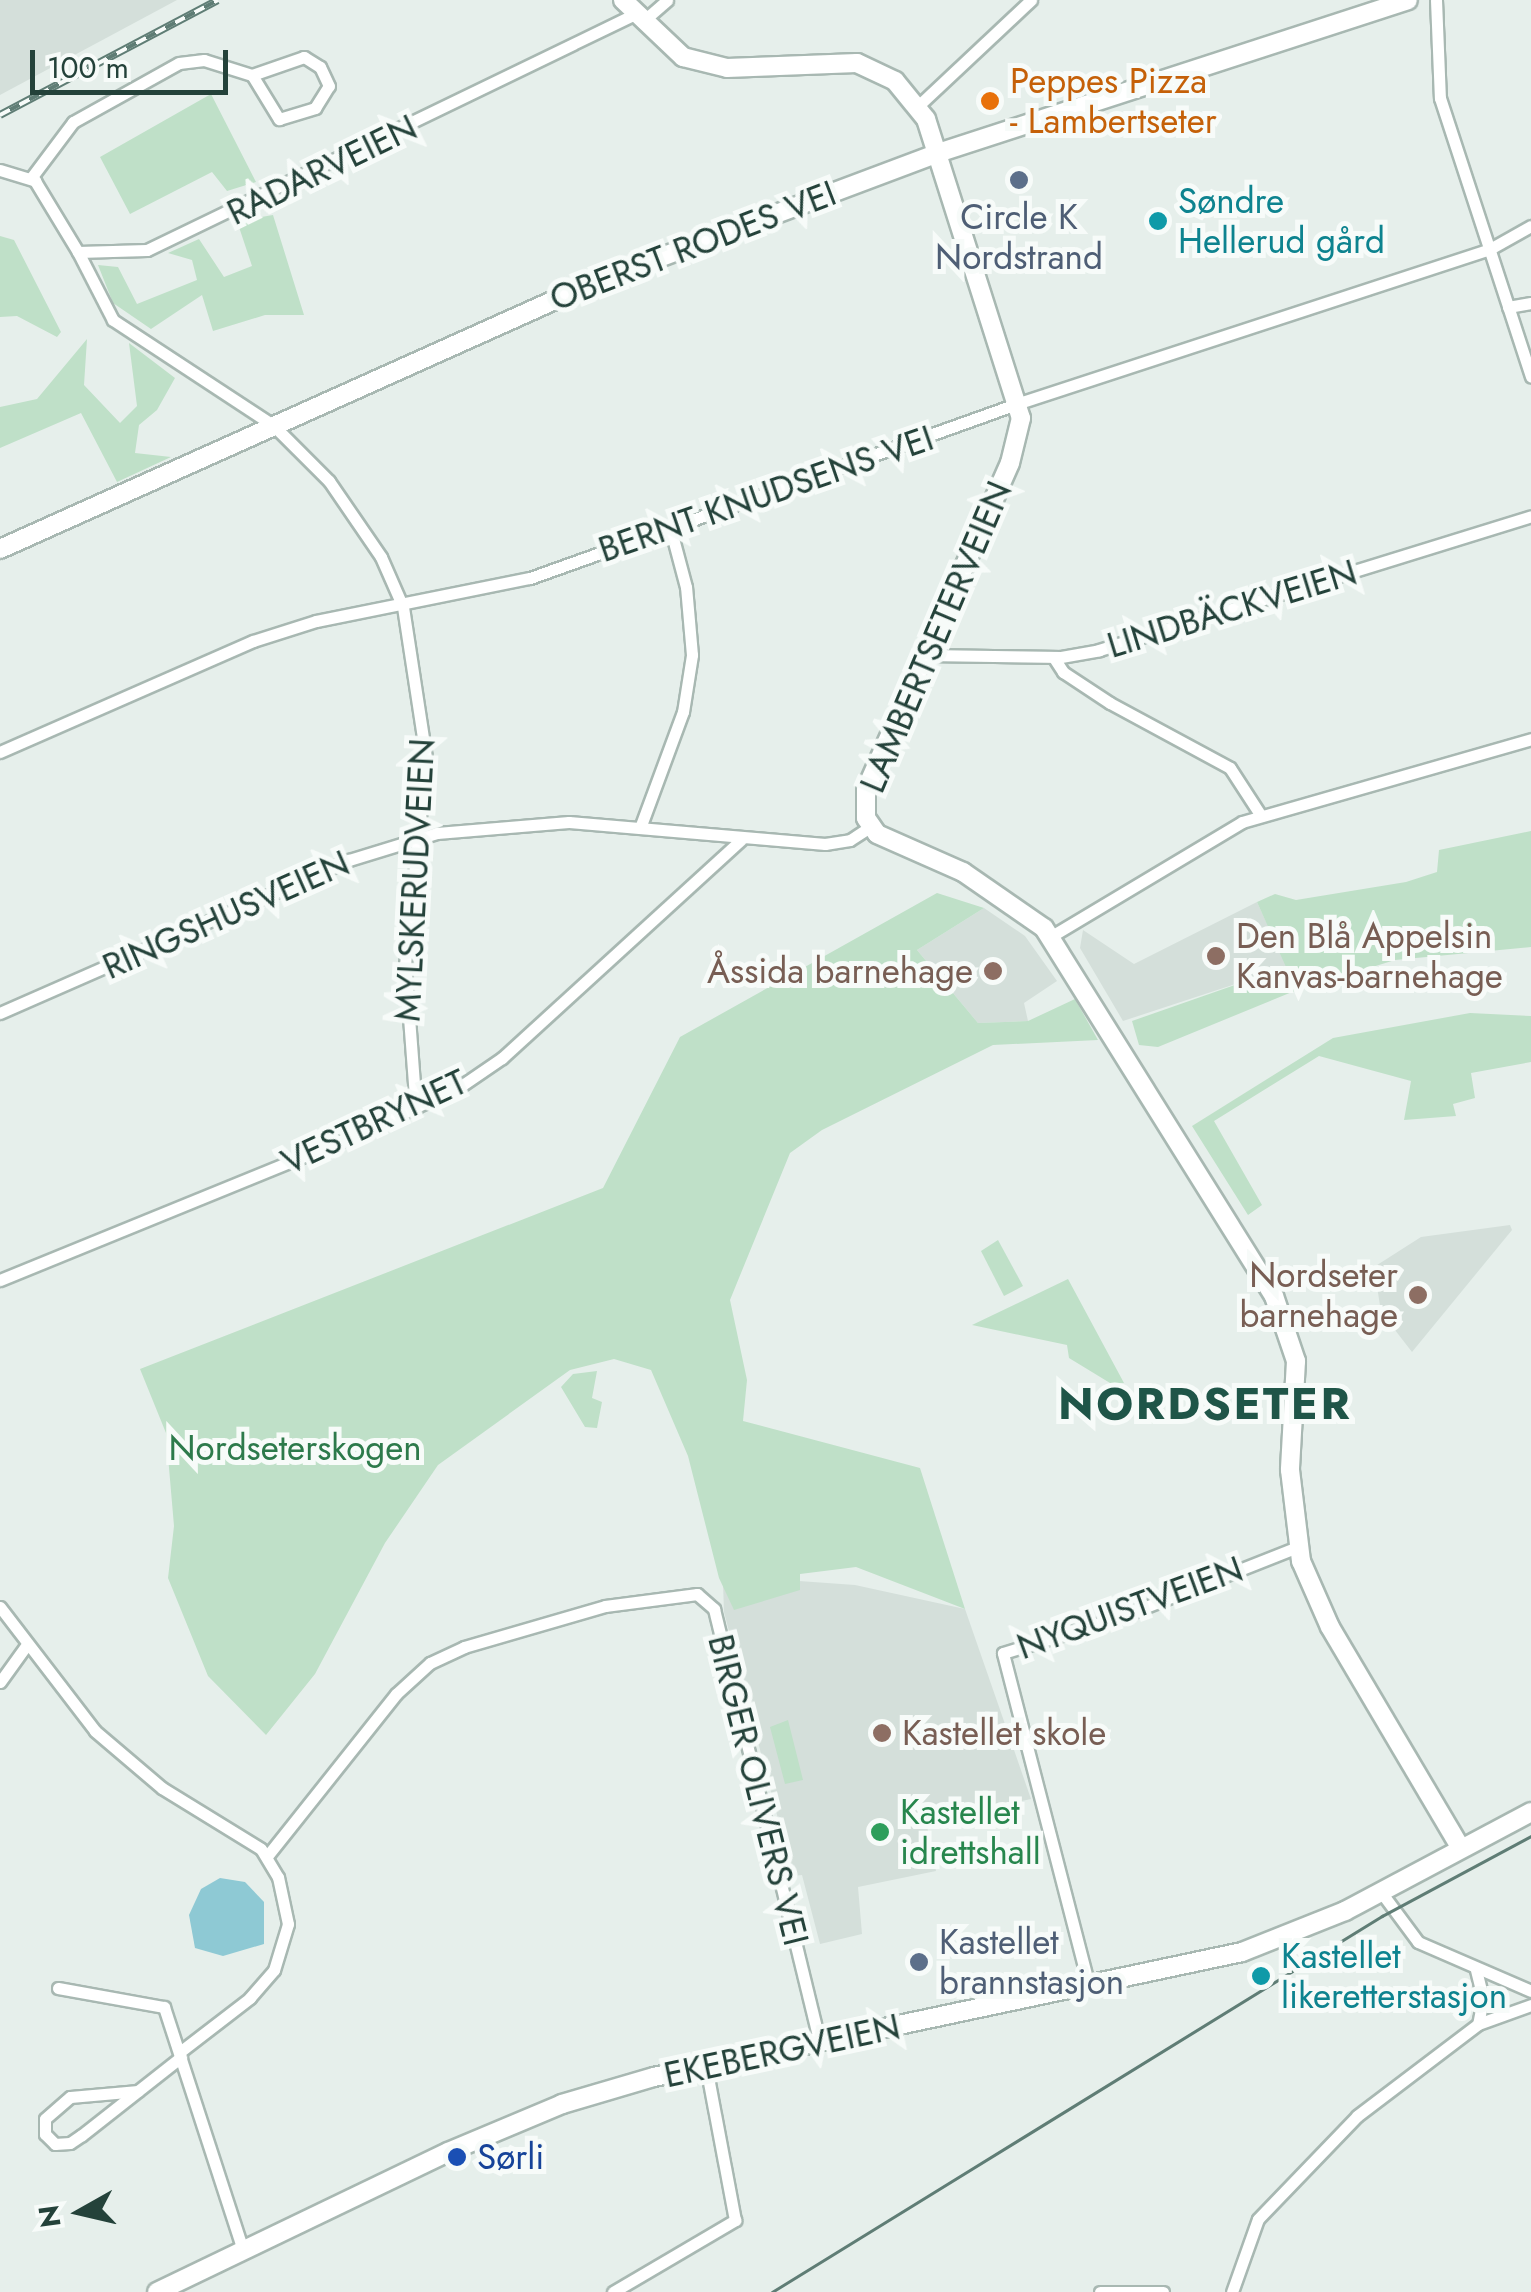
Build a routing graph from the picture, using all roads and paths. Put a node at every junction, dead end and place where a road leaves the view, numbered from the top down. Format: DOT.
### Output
graph roads {
  1 [pos="666,0"];
  2 [pos="1031,0"];
  3 [pos="1408,0"];
  4 [pos="1436,0"];
  5 [pos="633,12"];
  6 [pos="252,76"];
  7 [pos="918,106"];
  8 [pos="938,153"];
  9 [pos="0,170"];
  10 [pos="31,178"];
  11 [pos="1531,226"];
  12 [pos="1488,250"];
  13 [pos="78,252"];
  14 [pos="1531,304"];
  15 [pos="1508,306"];
  16 [pos="1531,376"];
  17 [pos="1019,403"];
  18 [pos="273,425"];
  19 [pos="1531,516"];
  20 [pos="670,527"];
  21 [pos="0,549"];
  22 [pos="404,607"];
  23 [pos="926,655"];
  24 [pos="1054,658"];
  25 [pos="1531,739"];
  26 [pos="0,752"];
  27 [pos="1260,816"];
  28 [pos="870,827"];
  29 [pos="640,828"];
  30 [pos="420,836"];
  31 [pos="740,840"];
  32 [pos="1050,937"];
  33 [pos="0,1014"];
  34 [pos="416,1109"];
  35 [pos="0,1280"];
  36 [pos="1298,1547"];
  37 [pos="0,1607"];
  38 [pos="26,1646"];
  39 [pos="0,1682"];
  40 [pos="1531,1812"];
  41 [pos="1460,1847"];
  42 [pos="268,1855"];
  43 [pos="1381,1892"];
  44 [pos="1476,1970"];
  45 [pos="1088,1986"];
  46 [pos="58,1988"];
  47 [pos="1531,1991"];
  48 [pos="1531,2005"];
  49 [pos="1478,2024"];
  50 [pos="820,2042"];
  51 [pos="181,2055"];
  52 [pos="706,2066"];
  53 [pos="138,2091"];
  54 [pos="244,2250"];
  55 [pos="157,2292"];
  56 [pos="613,2292"];
  57 [pos="1100,2292"];
  58 [pos="1163,2292"];
  59 [pos="1232,2292"];
  1 -- 5 [label="street, RADARVEIEN"];
  2 -- 7 [label="street"];
  3 -- 8 [label="main road, OBERST RODES VEI"];
  4 -- 12 [label="street"];
  5 -- 7 [label="main road, LAMBERTSETERVEIEN"];
  5 -- 13 [label="street, RADARVEIEN"];
  6 -- 6 [label="street, RADARVEIEN"];
  6 -- 10 [label="street"];
  7 -- 8 [label="main road, LAMBERTSETERVEIEN"];
  8 -- 17 [label="main road, LAMBERTSETERVEIEN"];
  8 -- 18 [label="main road, OBERST RODES VEI"];
  9 -- 10 [label="street"];
  10 -- 13 [label="street"];
  11 -- 12 [label="street, BERNT KNUDSENS VEI"];
  12 -- 15 [label="street"];
  12 -- 17 [label="street, BERNT KNUDSENS VEI"];
  13 -- 18 [label="street, MYLSKERUDVEIEN"];
  14 -- 15 [label="street"];
  15 -- 16 [label="street"];
  17 -- 20 [label="street, BERNT KNUDSENS VEI"];
  17 -- 23 [label="main road, LAMBERTSETERVEIEN"];
  18 -- 21 [label="main road, OBERST RODES VEI"];
  18 -- 22 [label="street, MYLSKERUDVEIEN"];
  19 -- 24 [label="street, LINDBÄCKVEIEN"];
  20 -- 22 [label="street, BERNT KNUDSENS VEI"];
  20 -- 29 [label="street"];
  22 -- 26 [label="street, BERNT KNUDSENS VEI"];
  22 -- 30 [label="street, MYLSKERUDVEIEN"];
  23 -- 24 [label="street, LINDBÄCKVEIEN"];
  23 -- 28 [label="main road, LAMBERTSETERVEIEN"];
  24 -- 27 [label="street"];
  25 -- 27 [label="street"];
  27 -- 32 [label="street"];
  28 -- 31 [label="street, RINGSHUSVEIEN"];
  28 -- 32 [label="main road, LAMBERTSETERVEIEN"];
  29 -- 30 [label="street, RINGSHUSVEIEN"];
  29 -- 31 [label="street, RINGSHUSVEIEN"];
  30 -- 33 [label="street, RINGSHUSVEIEN"];
  30 -- 34 [label="street, MYLSKERUDVEIEN"];
  31 -- 34 [label="street, VESTBRYNET"];
  32 -- 36 [label="main road, LAMBERTSETERVEIEN"];
  34 -- 35 [label="street, VESTBRYNET"];
  36 -- 41 [label="main road, LAMBERTSETERVEIEN"];
  36 -- 45 [label="street, NYQUISTVEIEN"];
  37 -- 38 [label="street"];
  38 -- 39 [label="street"];
  38 -- 42 [label="street"];
  40 -- 41 [label="main road, EKEBERGVEIEN"];
  41 -- 43 [label="main road, EKEBERGVEIEN"];
  42 -- 50 [label="street, BIRGER OLIVERS VEI"];
  42 -- 51 [label="street"];
  43 -- 44 [label="street"];
  43 -- 45 [label="main road, EKEBERGVEIEN"];
  44 -- 47 [label="street"];
  44 -- 49 [label="street"];
  45 -- 50 [label="main road, EKEBERGVEIEN"];
  46 -- 51 [label="street"];
  48 -- 49 [label="street"];
  49 -- 59 [label="street"];
  50 -- 52 [label="main road, EKEBERGVEIEN"];
  51 -- 53 [label="street"];
  51 -- 54 [label="street"];
  52 -- 54 [label="main road, EKEBERGVEIEN"];
  52 -- 56 [label="street"];
  53 -- 53 [label="street"];
  54 -- 55 [label="main road, EKEBERGVEIEN"];
  57 -- 58 [label="street"];
}
